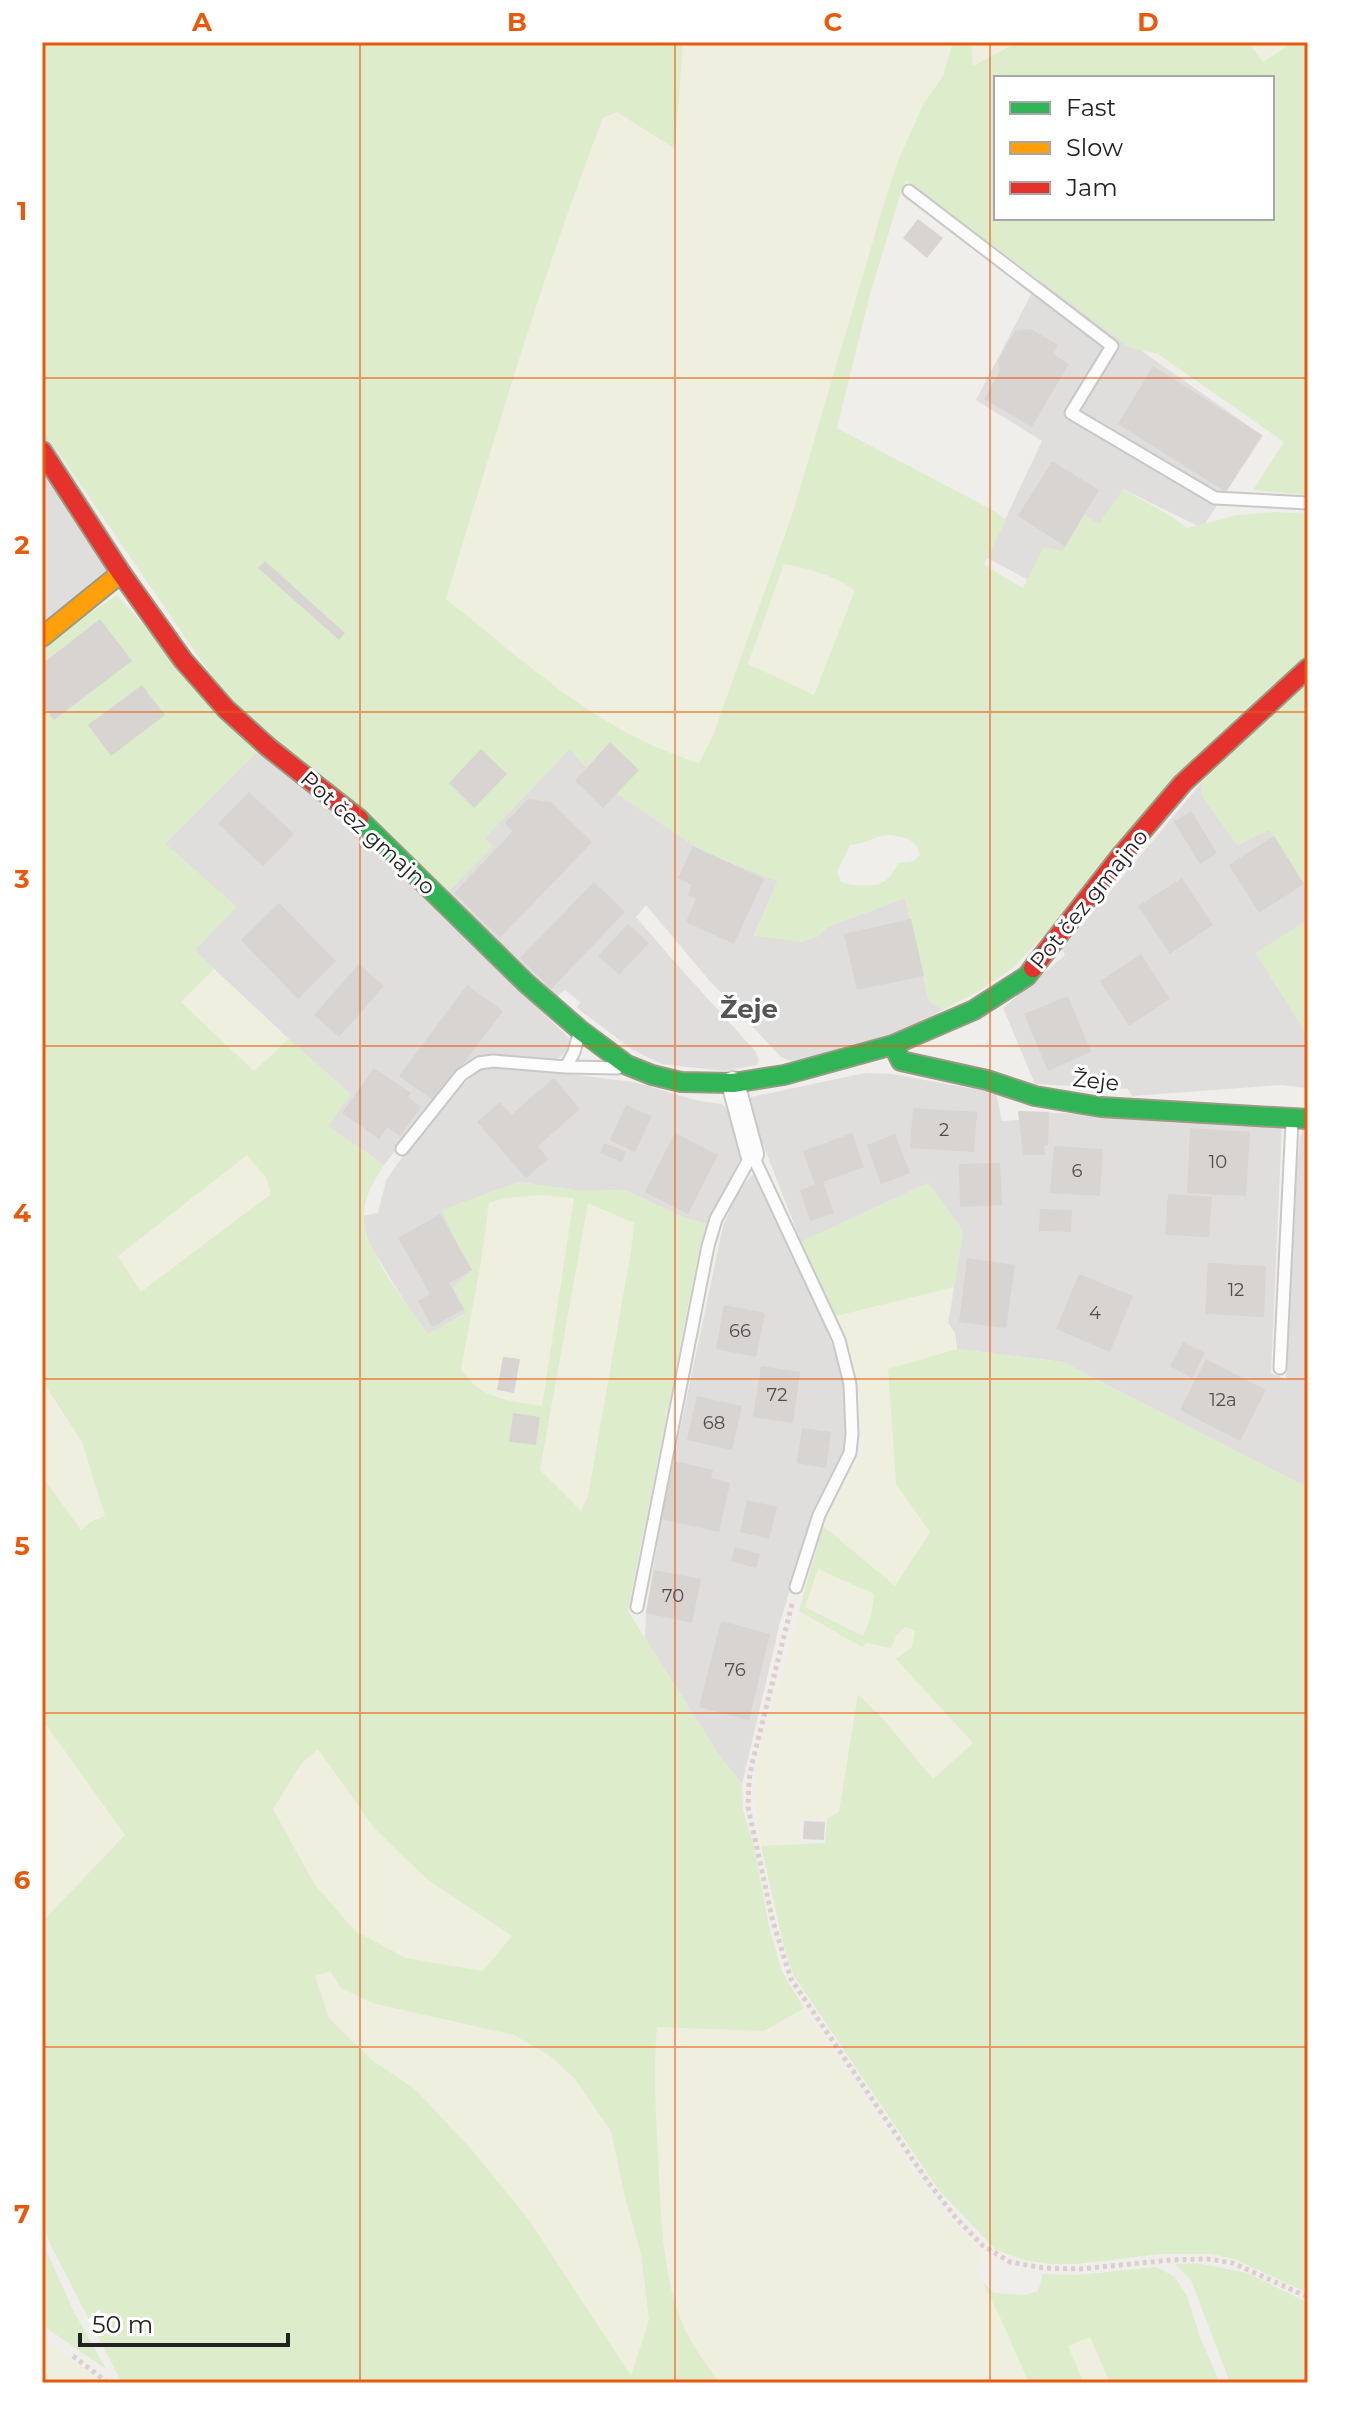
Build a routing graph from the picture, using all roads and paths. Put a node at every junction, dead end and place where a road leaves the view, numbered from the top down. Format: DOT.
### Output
graph roads {
  1 [pos="909,191"];
  2 [pos="42,451"];
  3 [pos="1308,503"];
  4 [pos="121,573"];
  5 [pos="42,637"];
  6 [pos="1308,668"];
  7 [pos="580,1030"];
  8 [pos="893,1045"];
  9 [pos="627,1065"];
  10 [pos="566,1067"];
  11 [pos="733,1083"];
  12 [pos="1300,1118"];
  13 [pos="402,1149"];
  14 [pos="752,1154"];
  15 [pos="1280,1368"];
  16 [pos="796,1587"];
  17 [pos="637,1607"];
  18 [pos="1308,2297"];
  19 [pos="73,2356"];
  20 [pos="108,2383"];
  1 -- 3 [label="lane"];
  2 -- 4 [label="street, Pot čez gmajno"];
  4 -- 5 [label="street"];
  4 -- 7 [label="street, Pot čez gmajno"];
  6 -- 8 [label="street, Pot čez gmajno"];
  7 -- 9 [label="street, Pot čez gmajno"];
  7 -- 10 [label="lane"];
  8 -- 11 [label="street, Pot čez gmajno"];
  8 -- 12 [label="street, Žeje"];
  9 -- 10 [label="lane"];
  9 -- 11 [label="street, Pot čez gmajno"];
  10 -- 13 [label="lane"];
  11 -- 14 [label="street"];
  12 -- 15 [label="lane"];
  14 -- 16 [label="lane"];
  14 -- 17 [label="lane"];
  16 -- 18 [label="path"];
  19 -- 20 [label="path"];
}
